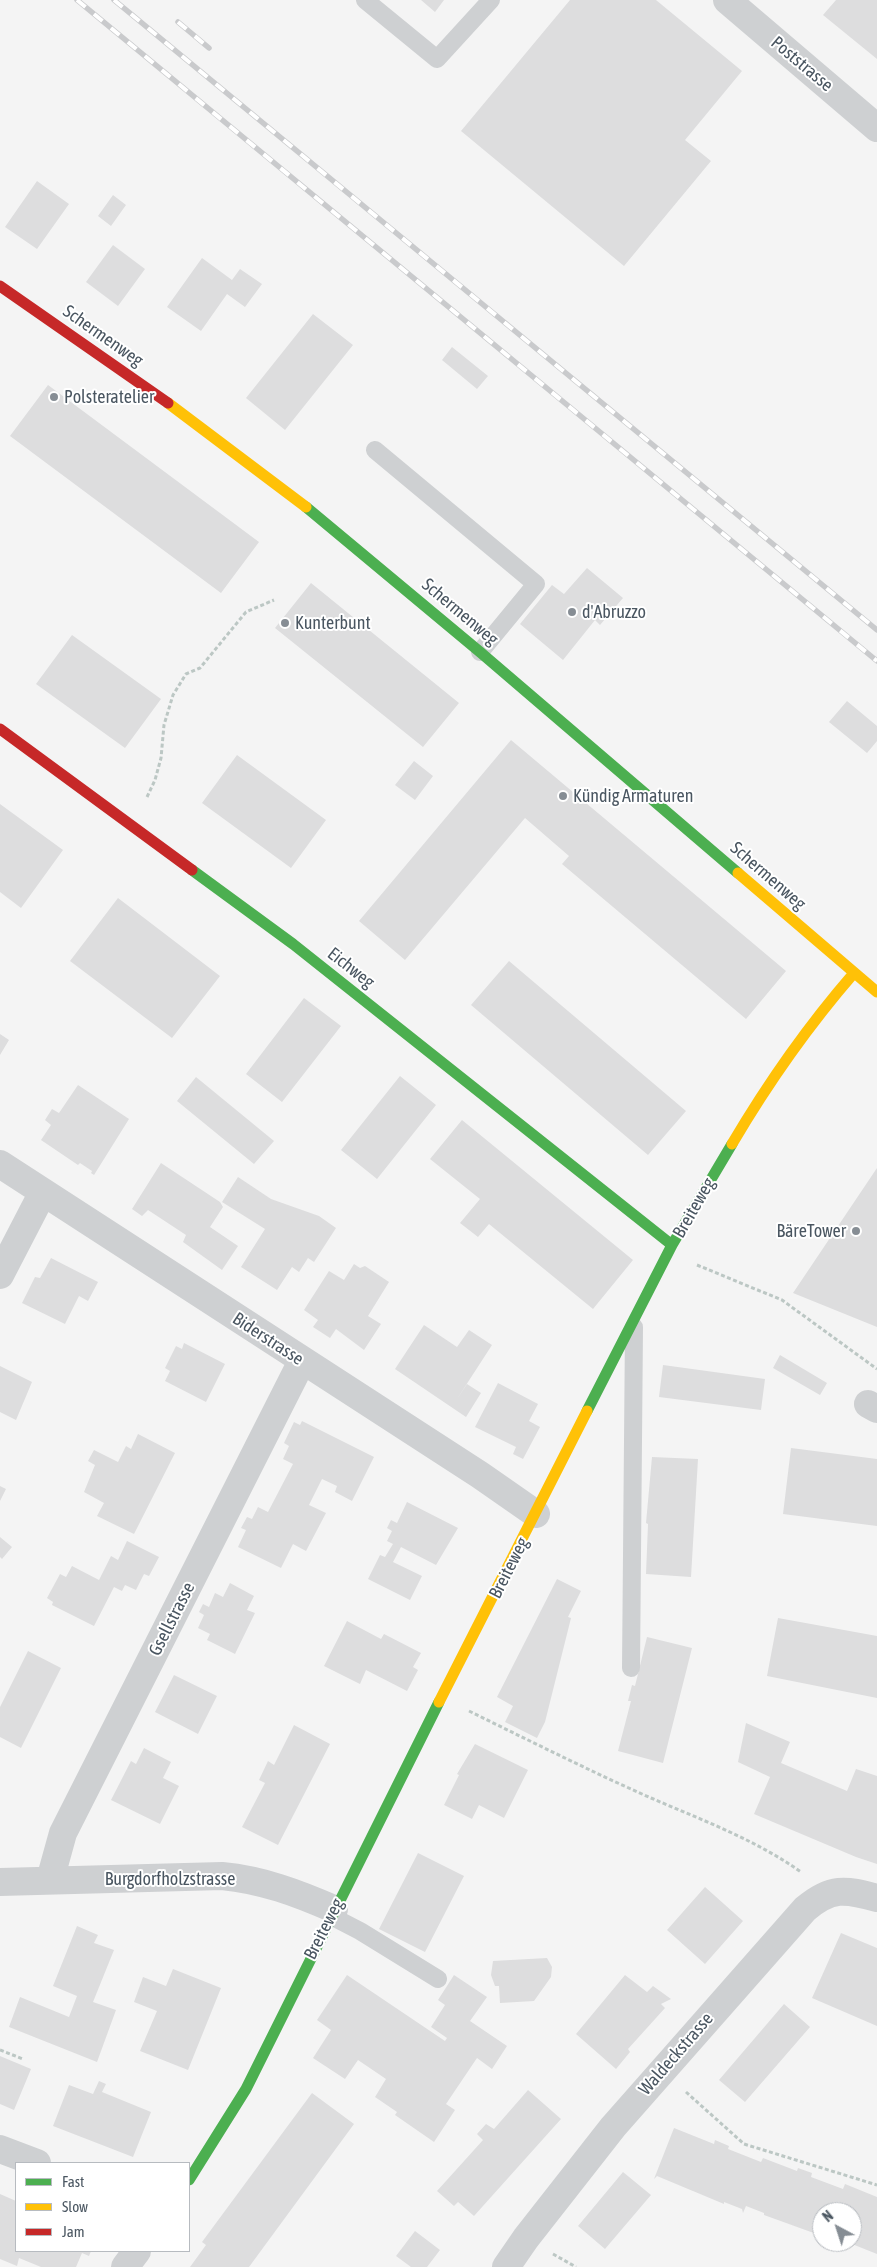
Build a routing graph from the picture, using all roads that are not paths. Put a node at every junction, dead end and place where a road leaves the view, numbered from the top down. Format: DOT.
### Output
graph roads {
  1 [pos="365,0"];
  2 [pos="491,0"];
  3 [pos="727,0"];
  4 [pos="877,128"];
  5 [pos="0,286"];
  6 [pos="375,450"];
  7 [pos="480,652"];
  8 [pos="0,729"];
  9 [pos="854,973"];
  10 [pos="877,992"];
  11 [pos="0,1164"];
  12 [pos="43,1192"];
  13 [pos="672,1245"];
  14 [pos="0,1275"];
  15 [pos="634,1319"];
  16 [pos="302,1361"];
  17 [pos="536,1514"];
  18 [pos="632,1668"];
  19 [pos="50,1880"];
  20 [pos="0,1882"];
  21 [pos="877,1898"];
  22 [pos="333,1912"];
  23 [pos="438,1979"];
  24 [pos="0,2149"];
  25 [pos="34,2162"];
  26 [pos="190,2178"];
  27 [pos="136,2252"];
  28 [pos="508,2266"];
  29 [pos="125,2267"];
  1 -- 2 [label="lane"];
  3 -- 4 [label="street, Poststrasse"];
  5 -- 7 [label="street, Schermenweg"];
  6 -- 7 [label="lane"];
  7 -- 9 [label="street, Schermenweg"];
  8 -- 13 [label="street, Eichweg"];
  9 -- 10 [label="street, Schermenweg"];
  9 -- 13 [label="street, Breiteweg"];
  11 -- 12 [label="street, Biderstrasse"];
  12 -- 14 [label="street"];
  12 -- 16 [label="street, Biderstrasse"];
  13 -- 15 [label="street, Breiteweg"];
  15 -- 17 [label="street, Breiteweg"];
  15 -- 18 [label="lane"];
  16 -- 17 [label="street, Biderstrasse"];
  16 -- 19 [label="street, Gsellstrasse"];
  17 -- 22 [label="street, Breiteweg"];
  19 -- 20 [label="street, Burgdorfholzstrasse"];
  19 -- 22 [label="street, Burgdorfholzstrasse"];
  21 -- 28 [label="street, Waldeckstrasse"];
  22 -- 23 [label="lane"];
  22 -- 26 [label="street, Breiteweg"];
  24 -- 25 [label="street"];
  27 -- 29 [label="street"];
}
